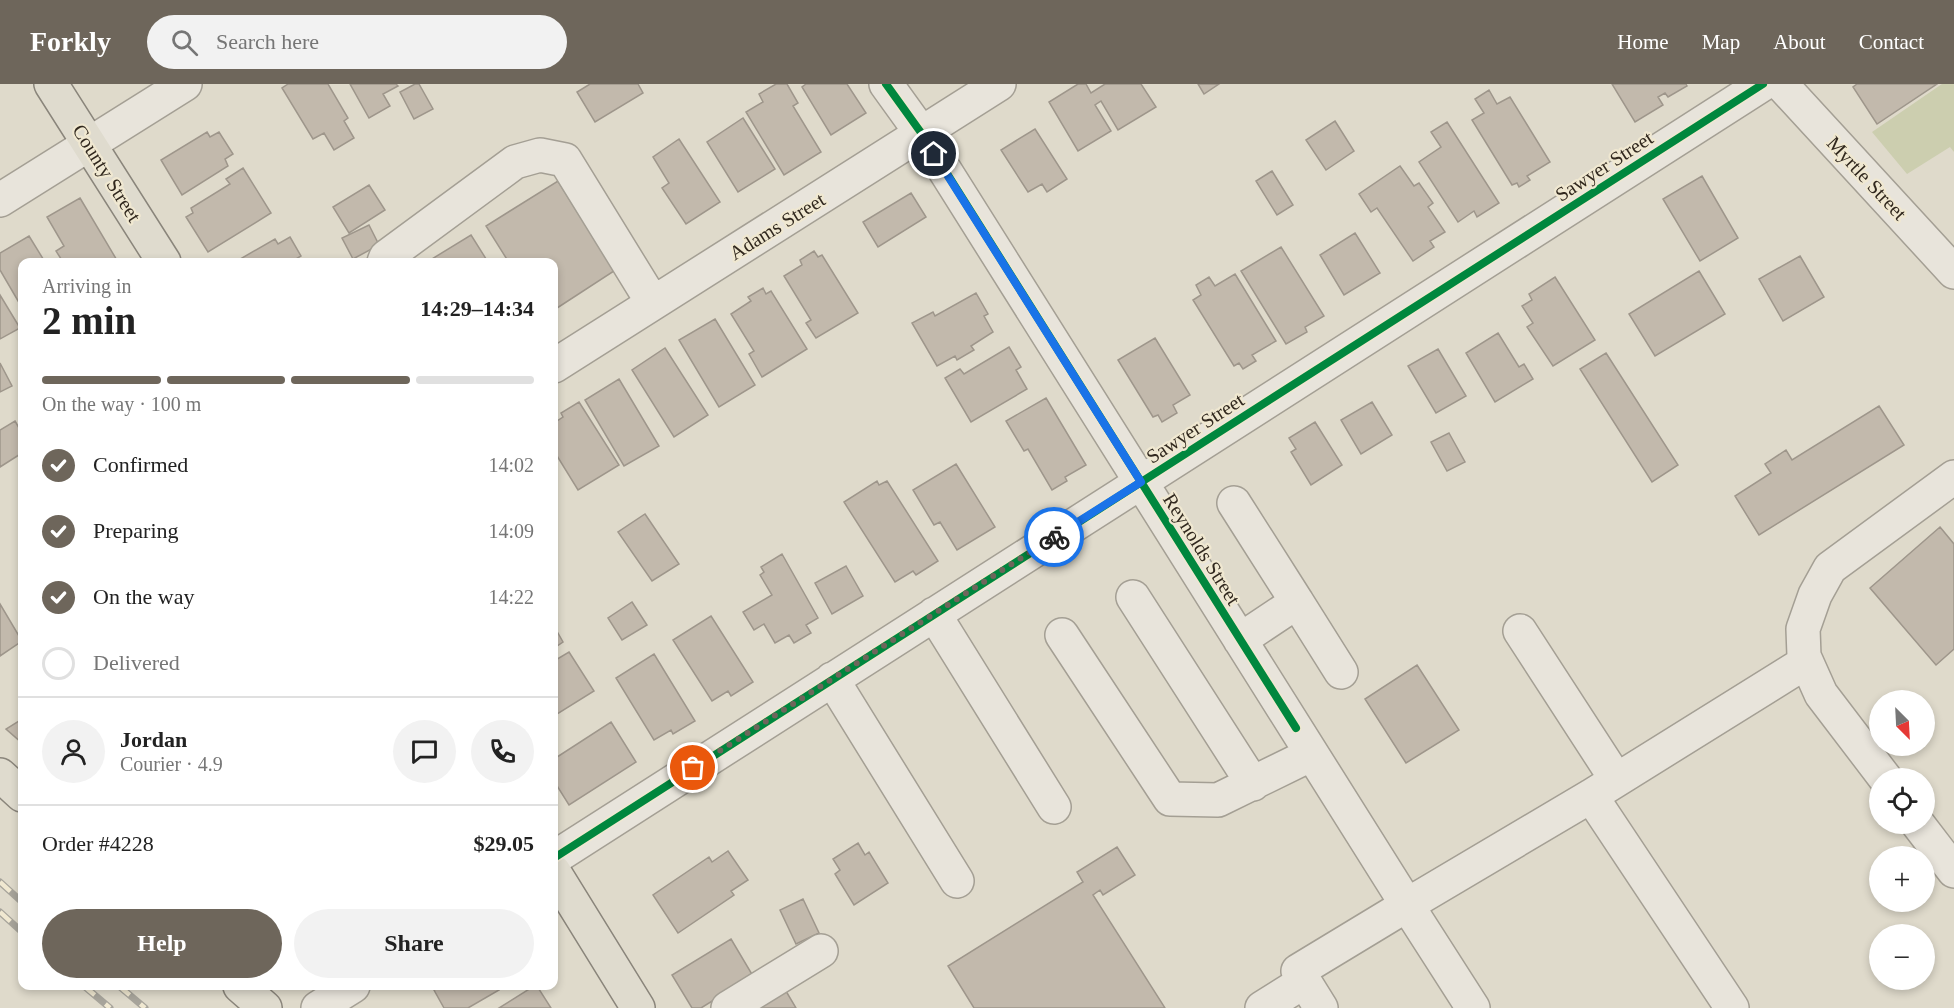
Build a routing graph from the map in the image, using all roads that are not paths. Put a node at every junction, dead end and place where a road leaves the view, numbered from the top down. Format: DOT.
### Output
graph roads {
  1 [pos="51,84"];
  2 [pos="185,84"];
  3 [pos="886,84"];
  4 [pos="999,84"];
  5 [pos="1763,84"];
  6 [pos="1781,84"];
  7 [pos="922,134"];
  8 [pos="89,144"];
  9 [pos="0,200"];
  10 [pos="161,258"];
  11 [pos="385,258"];
  12 [pos="1954,272"];
  13 [pos="653,303"];
  14 [pos="558,363"];
  15 [pos="1954,477"];
  16 [pos="1141,482"];
  17 [pos="1234,503"];
  18 [pos="1133,597"];
  19 [pos="1297,602"];
  20 [pos="934,614"];
  21 [pos="1520,631"];
  22 [pos="1062,635"];
  23 [pos="1240,640"];
  24 [pos="1806,662"];
  25 [pos="1341,672"];
  26 [pos="832,679"];
  27 [pos="1304,741"];
  28 [pos="1877,768"];
  29 [pos="0,775"];
  30 [pos="1253,784"];
  31 [pos="1604,787"];
  32 [pos="18,791"];
  33 [pos="1054,807"];
  34 [pos="1926,834"];
  35 [pos="558,855"];
  36 [pos="1954,872"];
  37 [pos="558,878"];
  38 [pos="957,881"];
  39 [pos="1407,905"];
  40 [pos="821,951"];
  41 [pos="245,990"];
  42 [pos="347,990"];
  43 [pos="1313,995"];
  44 [pos="266,1008"];
  45 [pos="318,1008"];
  46 [pos="638,1008"];
  47 [pos="728,1008"];
  48 [pos="1262,1008"];
  49 [pos="1473,1008"];
  50 [pos="1732,1008"];
  1 -- 8 [label="main road, County Street"];
  2 -- 8 [label="street"];
  3 -- 7 [label="street, Reynolds Street"];
  4 -- 7 [label="street, Adams Street"];
  5 -- 16 [label="street, Sawyer Street"];
  6 -- 12 [label="street, Myrtle Street"];
  7 -- 13 [label="street, Adams Street"];
  7 -- 16 [label="street, Reynolds Street"];
  8 -- 9 [label="street"];
  8 -- 10 [label="main road, County Street"];
  11 -- 13 [label="street"];
  13 -- 14 [label="street, Adams Street"];
  15 -- 24 [label="street"];
  16 -- 20 [label="street, Sawyer Street"];
  16 -- 23 [label="street, Reynolds Street"];
  17 -- 19 [label="street"];
  18 -- 30 [label="street"];
  19 -- 23 [label="street"];
  19 -- 25 [label="street"];
  20 -- 26 [label="street, Sawyer Street"];
  20 -- 33 [label="street"];
  21 -- 31 [label="street"];
  22 -- 30 [label="street"];
  23 -- 27 [label="street, Reynolds Street"];
  24 -- 28 [label="street"];
  24 -- 31 [label="street"];
  26 -- 35 [label="street, Sawyer Street"];
  26 -- 38 [label="street"];
  27 -- 30 [label="street"];
  27 -- 39 [label="street, Reynolds Street"];
  29 -- 32 [label="main road"];
  31 -- 39 [label="street"];
  31 -- 50 [label="street"];
  34 -- 36 [label="street"];
  37 -- 46 [label="main road"];
  39 -- 43 [label="street"];
  39 -- 49 [label="street, Reynolds Street"];
  40 -- 47 [label="street"];
  41 -- 44 [label="main road"];
  42 -- 45 [label="street"];
  43 -- 48 [label="street"];
}
